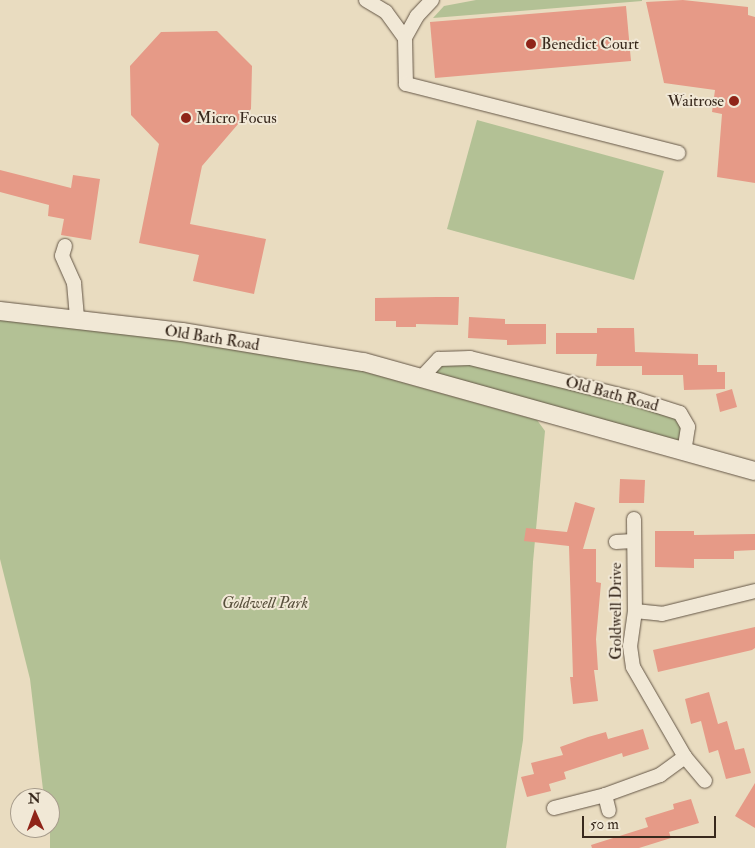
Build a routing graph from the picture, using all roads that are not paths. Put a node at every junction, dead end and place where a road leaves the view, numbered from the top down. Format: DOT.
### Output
graph roads {
  1 [pos="366,0"];
  2 [pos="432,0"];
  3 [pos="405,38"];
  4 [pos="678,153"];
  5 [pos="65,246"];
  6 [pos="0,311"];
  7 [pos="77,319"];
  8 [pos="422,378"];
  9 [pos="684,452"];
  10 [pos="755,471"];
  11 [pos="634,519"];
  12 [pos="633,541"];
  13 [pos="616,542"];
  14 [pos="755,591"];
  15 [pos="635,611"];
  16 [pos="685,758"];
  17 [pos="705,781"];
  18 [pos="605,795"];
  19 [pos="554,808"];
  20 [pos="609,811"];
  1 -- 3 [label="street"];
  2 -- 3 [label="street"];
  3 -- 4 [label="street"];
  5 -- 7 [label="street"];
  6 -- 7 [label="street, Old Bath Road"];
  7 -- 8 [label="street, Old Bath Road"];
  8 -- 9 [label="street, Old Bath Road"];
  8 -- 9 [label="street, Old Bath Road"];
  9 -- 10 [label="street, Old Bath Road"];
  11 -- 12 [label="street, Goldwell Drive"];
  12 -- 13 [label="street, Goldwell Drive"];
  12 -- 15 [label="street, Goldwell Drive"];
  14 -- 15 [label="street"];
  15 -- 16 [label="street, Goldwell Drive"];
  16 -- 17 [label="street, Goldwell Drive"];
  16 -- 18 [label="street"];
  18 -- 19 [label="street"];
  18 -- 20 [label="street"];
}
